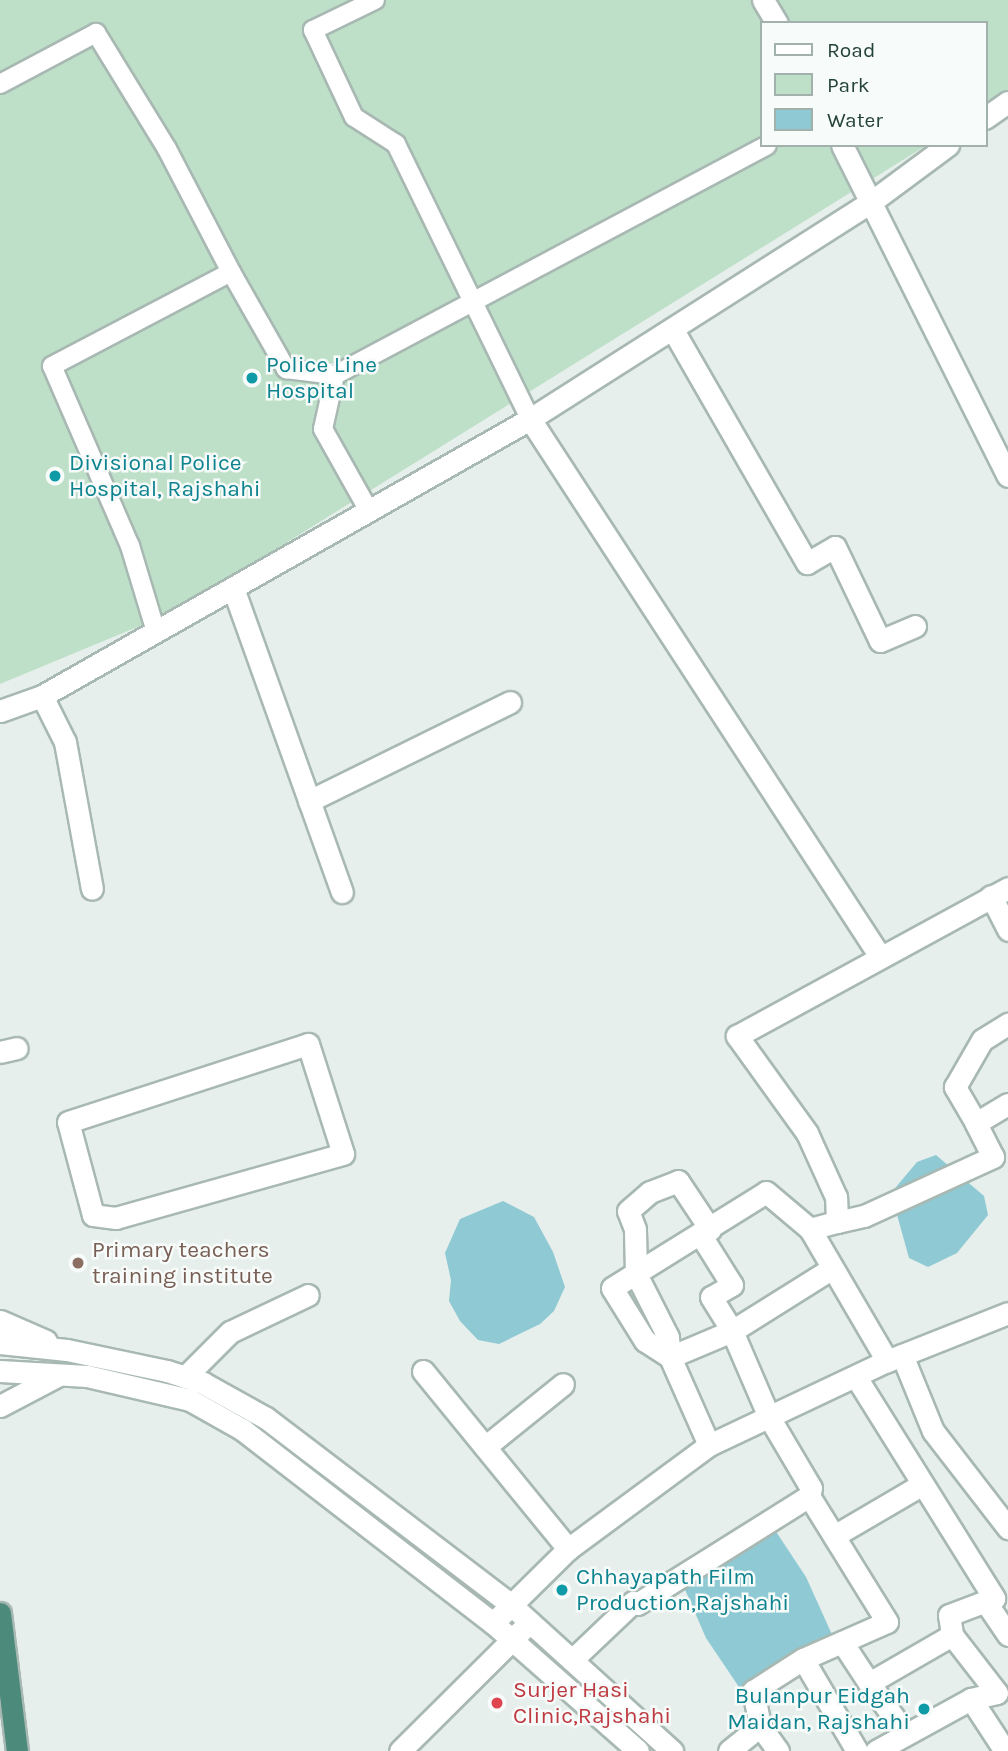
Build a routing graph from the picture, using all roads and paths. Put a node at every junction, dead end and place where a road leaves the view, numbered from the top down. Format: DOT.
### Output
graph roads {
  1 [pos="375,0"];
  2 [pos="763,0"];
  3 [pos="776,21"];
  4 [pos="0,84"];
  5 [pos="1008,102"];
  6 [pos="987,117"];
  7 [pos="763,147"];
  8 [pos="843,147"];
  9 [pos="945,147"];
  10 [pos="871,202"];
  11 [pos="231,272"];
  12 [pos="470,301"];
  13 [pos="673,330"];
  14 [pos="335,375"];
  15 [pos="530,419"];
  16 [pos="1008,476"];
  17 [pos="369,511"];
  18 [pos="233,588"];
  19 [pos="915,626"];
  20 [pos="156,632"];
  21 [pos="42,696"];
  22 [pos="510,702"];
  23 [pos="0,711"];
  24 [pos="309,801"];
  25 [pos="92,889"];
  26 [pos="342,892"];
  27 [pos="1000,892"];
  28 [pos="1008,930"];
  29 [pos="879,955"];
  30 [pos="1008,1024"];
  31 [pos="1008,1104"];
  32 [pos="976,1123"];
  33 [pos="93,1215"];
  34 [pos="837,1222"];
  35 [pos="810,1229"];
  36 [pos="705,1232"];
  37 [pos="831,1269"];
  38 [pos="636,1274"];
  39 [pos="307,1295"];
  40 [pos="1008,1313"];
  41 [pos="0,1321"];
  42 [pos="732,1331"];
  43 [pos="0,1343"];
  44 [pos="67,1350"];
  45 [pos="670,1357"];
  46 [pos="894,1358"];
  47 [pos="0,1371"];
  48 [pos="423,1371"];
  49 [pos="59,1375"];
  50 [pos="185,1377"];
  51 [pos="856,1377"];
  52 [pos="563,1384"];
  53 [pos="0,1406"];
  54 [pos="769,1417"];
  55 [pos="709,1445"];
  56 [pos="485,1447"];
  57 [pos="921,1485"];
  58 [pos="809,1496"];
  59 [pos="1008,1528"];
  60 [pos="834,1536"];
  61 [pos="568,1549"];
  62 [pos="985,1601"];
  63 [pos="510,1604"];
  64 [pos="0,1613"];
  65 [pos="530,1622"];
  66 [pos="493,1623"];
  67 [pos="952,1635"];
  68 [pos="1008,1635"];
  69 [pos="512,1639"];
  70 [pos="842,1642"];
  71 [pos="803,1659"];
  72 [pos="572,1660"];
  73 [pos="869,1683"];
  74 [pos="4,1686"];
  75 [pos="1003,1690"];
  76 [pos="971,1699"];
  77 [pos="760,1726"];
  78 [pos="905,1733"];
  79 [pos="16,1751"];
  80 [pos="400,1751"];
  81 [pos="638,1751"];
  82 [pos="672,1751"];
  83 [pos="729,1751"];
  84 [pos="778,1751"];
  85 [pos="857,1751"];
  86 [pos="876,1751"];
  87 [pos="1005,1751"];
  1 -- 12 [label="street"];
  2 -- 3 [label="street"];
  4 -- 11 [label="street"];
  5 -- 6 [label="street"];
  7 -- 12 [label="street"];
  8 -- 10 [label="street"];
  9 -- 10 [label="street"];
  10 -- 13 [label="street"];
  10 -- 16 [label="street"];
  11 -- 14 [label="street"];
  11 -- 20 [label="street"];
  12 -- 14 [label="street"];
  12 -- 15 [label="street"];
  13 -- 15 [label="street"];
  13 -- 19 [label="street"];
  14 -- 17 [label="street"];
  15 -- 17 [label="street"];
  15 -- 29 [label="street"];
  17 -- 18 [label="street"];
  18 -- 20 [label="street"];
  18 -- 24 [label="street"];
  20 -- 21 [label="street"];
  21 -- 23 [label="street"];
  21 -- 25 [label="street"];
  22 -- 24 [label="street"];
  24 -- 26 [label="street"];
  27 -- 28 [label="street"];
  27 -- 29 [label="street"];
  29 -- 34 [label="street"];
  30 -- 32 [label="street"];
  31 -- 32 [label="street"];
  32 -- 34 [label="street"];
  33 -- 33 [label="street"];
  34 -- 35 [label="street"];
  35 -- 36 [label="street"];
  35 -- 37 [label="street"];
  36 -- 38 [label="street"];
  36 -- 38 [label="street"];
  36 -- 42 [label="street"];
  37 -- 42 [label="street"];
  37 -- 46 [label="street"];
  38 -- 45 [label="street"];
  39 -- 50 [label="street"];
  40 -- 46 [label="street"];
  41 -- 44 [label="street"];
  42 -- 45 [label="street"];
  42 -- 54 [label="street"];
  43 -- 44 [label="street"];
  44 -- 50 [label="street"];
  45 -- 55 [label="street"];
  46 -- 51 [label="street"];
  46 -- 59 [label="street"];
  47 -- 49 [label="street"];
  48 -- 56 [label="street"];
  49 -- 53 [label="street"];
  49 -- 66 [label="street"];
  50 -- 63 [label="street"];
  51 -- 54 [label="street"];
  51 -- 57 [label="street"];
  52 -- 56 [label="street"];
  54 -- 55 [label="street"];
  54 -- 58 [label="street"];
  55 -- 61 [label="street"];
  56 -- 61 [label="street"];
  57 -- 60 [label="street"];
  57 -- 62 [label="street"];
  58 -- 60 [label="street"];
  58 -- 72 [label="street"];
  60 -- 70 [label="street"];
  61 -- 63 [label="street"];
  62 -- 67 [label="street"];
  62 -- 68 [label="street"];
  63 -- 65 [label="street"];
  63 -- 66 [label="street"];
  64 -- 74 [label="highway"];
  65 -- 69 [label="street"];
  65 -- 72 [label="street"];
  66 -- 69 [label="street"];
  67 -- 73 [label="street"];
  67 -- 75 [label="street"];
  69 -- 80 [label="street"];
  69 -- 81 [label="street"];
  70 -- 71 [label="street"];
  70 -- 73 [label="street"];
  71 -- 77 [label="street"];
  71 -- 85 [label="street"];
  72 -- 82 [label="street"];
  73 -- 78 [label="street"];
  74 -- 79 [label="highway"];
  75 -- 76 [label="street"];
  76 -- 78 [label="street"];
  76 -- 87 [label="street"];
  77 -- 83 [label="street"];
  77 -- 84 [label="street"];
  78 -- 86 [label="street"];
}
